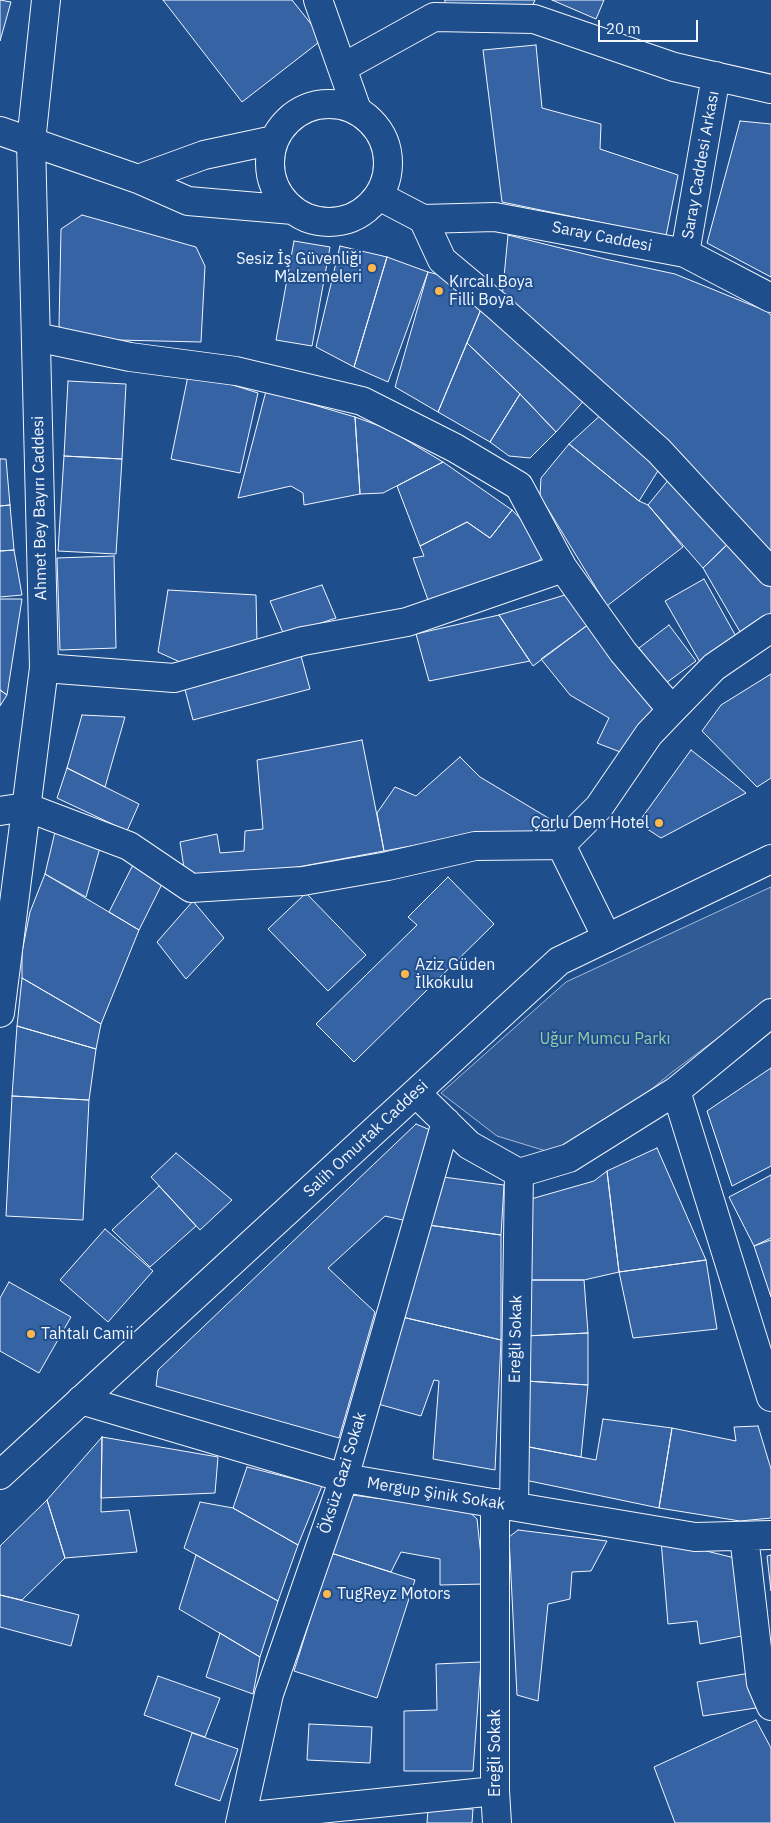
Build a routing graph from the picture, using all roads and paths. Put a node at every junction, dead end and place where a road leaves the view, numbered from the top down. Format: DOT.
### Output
graph roads {
  1 [pos="46,0"];
  2 [pos="318,0"];
  3 [pos="539,10"];
  4 [pos="342,68"];
  5 [pos="716,76"];
  6 [pos="771,90"];
  7 [pos="357,110"];
  8 [pos="0,131"];
  9 [pos="274,140"];
  10 [pos="31,142"];
  11 [pos="138,180"];
  12 [pos="379,196"];
  13 [pos="293,210"];
  14 [pos="423,219"];
  15 [pos="685,254"];
  16 [pos="771,298"];
  17 [pos="36,338"];
  18 [pos="563,568"];
  19 [pos="771,572"];
  20 [pos="771,628"];
  21 [pos="44,668"];
  22 [pos="672,710"];
  23 [pos="13,809"];
  24 [pos="561,845"];
  25 [pos="771,859"];
  26 [pos="607,938"];
  27 [pos="771,1012"];
  28 [pos="0,1013"];
  29 [pos="676,1091"];
  30 [pos="416,1092"];
  31 [pos="446,1122"];
  32 [pos="519,1173"];
  33 [pos="771,1397"];
  34 [pos="81,1400"];
  35 [pos="0,1475"];
  36 [pos="344,1478"];
  37 [pos="505,1505"];
  38 [pos="758,1536"];
  39 [pos="771,1706"];
  40 [pos="495,1791"];
  41 [pos="241,1820"];
  42 [pos="497,1823"];
  1 -- 10 [label="street, Ahmet Bey Bayırı Caddesi"];
  2 -- 4 [label="street"];
  3 -- 4 [label="street"];
  3 -- 5 [label="street"];
  4 -- 7 [label="street"];
  5 -- 6 [label="street"];
  5 -- 15 [label="street, Saray Caddesi Arkası"];
  7 -- 9 [label="street"];
  7 -- 12 [label="street"];
  8 -- 10 [label="street"];
  9 -- 11 [label="street"];
  9 -- 13 [label="street"];
  10 -- 11 [label="street"];
  10 -- 17 [label="street, Ahmet Bey Bayırı Caddesi"];
  11 -- 13 [label="street"];
  12 -- 13 [label="street"];
  12 -- 14 [label="street"];
  14 -- 15 [label="street, Saray Caddesi"];
  14 -- 19 [label="street"];
  15 -- 16 [label="street, Saray Caddesi"];
  17 -- 18 [label="street"];
  17 -- 21 [label="street, Ahmet Bey Bayırı Caddesi"];
  18 -- 21 [label="street"];
  18 -- 22 [label="street"];
  20 -- 22 [label="street"];
  21 -- 23 [label="street, Ahmet Bey Bayırı Caddesi"];
  22 -- 24 [label="street"];
  23 -- 24 [label="street"];
  23 -- 28 [label="street, Ahmet Bey Bayırı Caddesi"];
  24 -- 26 [label="street"];
  25 -- 26 [label="street, Salih Omurtak Caddesi"];
  26 -- 30 [label="street, Salih Omurtak Caddesi"];
  27 -- 29 [label="street"];
  29 -- 32 [label="street"];
  29 -- 33 [label="street"];
  30 -- 31 [label="street"];
  30 -- 34 [label="street, Salih Omurtak Caddesi"];
  31 -- 32 [label="street"];
  31 -- 36 [label="street, Öksüz Gazi Sokak"];
  32 -- 37 [label="street, Ereğli Sokak"];
  34 -- 35 [label="street, Salih Omurtak Caddesi"];
  34 -- 36 [label="street, Mergup Şinik Sokak"];
  36 -- 37 [label="street, Mergup Şinik Sokak"];
  36 -- 41 [label="street, Öksüz Gazi Sokak"];
  37 -- 38 [label="street, Mergup Şinik Sokak"];
  37 -- 40 [label="street, Ereğli Sokak"];
  38 -- 39 [label="street"];
  40 -- 41 [label="street"];
  40 -- 42 [label="street, Ereğli Sokak"];
}
